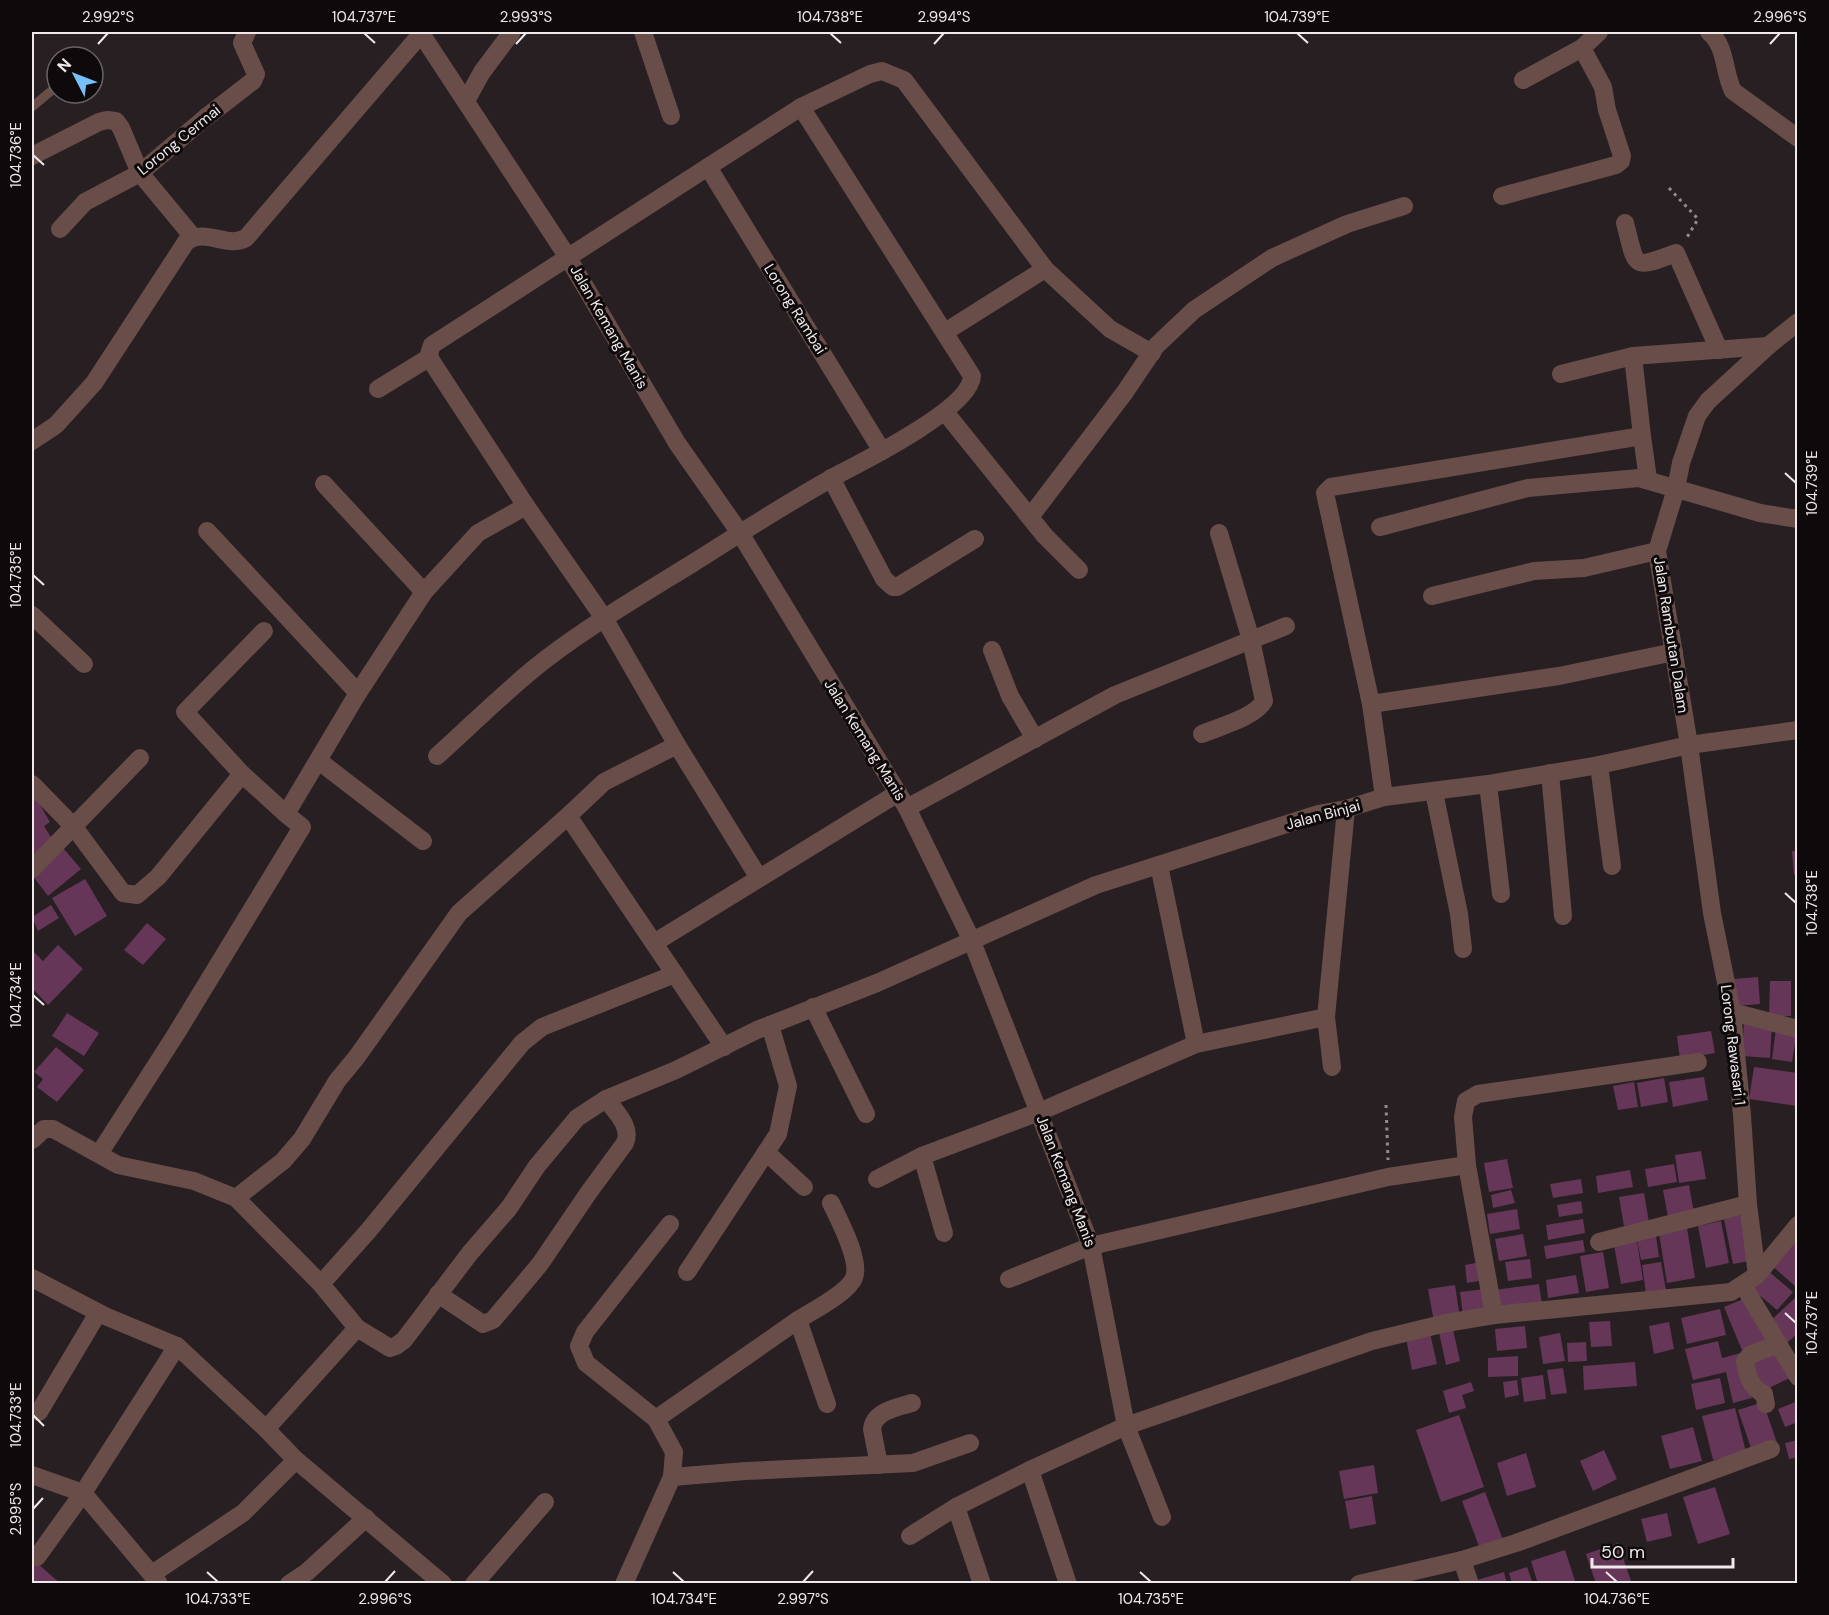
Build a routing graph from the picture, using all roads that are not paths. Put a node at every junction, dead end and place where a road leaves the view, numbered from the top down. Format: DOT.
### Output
graph roads {
  1 [pos="246,32"];
  2 [pos="512,32"];
  3 [pos="643,32"];
  4 [pos="1599,32"];
  5 [pos="1709,32"];
  6 [pos="421,33"];
  7 [pos="1582,48"];
  8 [pos="1523,80"];
  9 [pos="45,96"];
  10 [pos="466,101"];
  11 [pos="32,107"];
  12 [pos="801,107"];
  13 [pos="671,116"];
  14 [pos="1797,138"];
  15 [pos="32,157"];
  16 [pos="708,167"];
  17 [pos="140,173"];
  18 [pos="1502,196"];
  19 [pos="1404,206"];
  20 [pos="1625,223"];
  21 [pos="60,229"];
  22 [pos="193,237"];
  23 [pos="567,256"];
  24 [pos="1044,269"];
  25 [pos="1797,322"];
  26 [pos="945,332"];
  27 [pos="1768,346"];
  28 [pos="1719,350"];
  29 [pos="1152,353"];
  30 [pos="1633,356"];
  31 [pos="430,357"];
  32 [pos="1561,374"];
  33 [pos="378,388"];
  34 [pos="945,412"];
  35 [pos="1642,436"];
  36 [pos="32,441"];
  37 [pos="882,451"];
  38 [pos="831,478"];
  39 [pos="1648,479"];
  40 [pos="324,484"];
  41 [pos="1676,489"];
  42 [pos="526,506"];
  43 [pos="1030,517"];
  44 [pos="1797,519"];
  45 [pos="1380,526"];
  46 [pos="207,531"];
  47 [pos="1219,532"];
  48 [pos="740,533"];
  49 [pos="975,539"];
  50 [pos="1657,551"];
  51 [pos="1079,570"];
  52 [pos="424,592"];
  53 [pos="1432,596"];
  54 [pos="32,615"];
  55 [pos="604,618"];
  56 [pos="1286,626"];
  57 [pos="264,631"];
  58 [pos="1251,640"];
  59 [pos="992,650"];
  60 [pos="1674,652"];
  61 [pos="84,664"];
  62 [pos="358,693"];
  63 [pos="1371,704"];
  64 [pos="1797,730"];
  65 [pos="1202,734"];
  66 [pos="1035,739"];
  67 [pos="1689,744"];
  68 [pos="677,745"];
  69 [pos="437,756"];
  70 [pos="140,758"];
  71 [pos="319,761"];
  72 [pos="1599,765"];
  73 [pos="1550,773"];
  74 [pos="242,774"];
  75 [pos="32,784"];
  76 [pos="1488,784"];
  77 [pos="1434,792"];
  78 [pos="1384,797"];
  79 [pos="903,800"];
  80 [pos="1346,809"];
  81 [pos="286,814"];
  82 [pos="568,816"];
  83 [pos="74,827"];
  84 [pos="423,841"];
  85 [pos="1159,864"];
  86 [pos="1612,867"];
  87 [pos="32,869"];
  88 [pos="759,878"];
  89 [pos="1501,894"];
  90 [pos="1563,916"];
  91 [pos="971,939"];
  92 [pos="654,943"];
  93 [pos="1463,949"];
  94 [pos="675,974"];
  95 [pos="813,1007"];
  96 [pos="1732,1012"];
  97 [pos="1326,1017"];
  98 [pos="770,1025"];
  99 [pos="1797,1029"];
  100 [pos="1196,1044"];
  101 [pos="724,1047"];
  102 [pos="1698,1062"];
  103 [pos="1332,1067"];
  104 [pos="606,1099"];
  105 [pos="1040,1112"];
  106 [pos="866,1114"];
  107 [pos="32,1140"];
  108 [pos="766,1152"];
  109 [pos="99,1154"];
  110 [pos="922,1156"];
  111 [pos="1467,1165"];
  112 [pos="877,1179"];
  113 [pos="804,1186"];
  114 [pos="236,1198"];
  115 [pos="831,1203"];
  116 [pos="1748,1204"];
  117 [pos="670,1224"];
  118 [pos="1796,1230"];
  119 [pos="944,1233"];
  120 [pos="1599,1242"];
  121 [pos="1091,1246"];
  122 [pos="687,1272"];
  123 [pos="32,1278"];
  124 [pos="1009,1279"];
  125 [pos="1750,1280"];
  126 [pos="321,1284"];
  127 [pos="438,1294"];
  128 [pos="98,1312"];
  129 [pos="1494,1315"];
  130 [pos="798,1320"];
  131 [pos="357,1328"];
  132 [pos="1778,1344"];
  133 [pos="177,1346"];
  134 [pos="1797,1377"];
  135 [pos="912,1402"];
  136 [pos="826,1404"];
  137 [pos="1766,1404"];
  138 [pos="39,1412"];
  139 [pos="656,1419"];
  140 [pos="1126,1426"];
  141 [pos="266,1429"];
  142 [pos="970,1443"];
  143 [pos="1772,1449"];
  144 [pos="296,1460"];
  145 [pos="879,1465"];
  146 [pos="1030,1470"];
  147 [pos="32,1475"];
  148 [pos="672,1477"];
  149 [pos="83,1493"];
  150 [pos="545,1502"];
  151 [pos="956,1507"];
  152 [pos="1162,1517"];
  153 [pos="366,1518"];
  154 [pos="910,1536"];
  155 [pos="37,1557"];
  156 [pos="1462,1560"];
  157 [pos="156,1579"];
  158 [pos="289,1584"];
  159 [pos="443,1584"];
  160 [pos="474,1584"];
  161 [pos="624,1584"];
  162 [pos="982,1584"];
  163 [pos="1068,1584"];
  164 [pos="1359,1584"];
  165 [pos="1470,1584"];
  1 -- 17 [label="street, Lorong Cermai"];
  2 -- 10 [label="street"];
  3 -- 13 [label="street"];
  4 -- 7 [label="street"];
  5 -- 14 [label="street"];
  6 -- 10 [label="street, Jalan Kemang Manis"];
  6 -- 22 [label="street"];
  7 -- 8 [label="street"];
  7 -- 18 [label="street"];
  9 -- 11 [label="lane"];
  10 -- 23 [label="street, Jalan Kemang Manis"];
  12 -- 16 [label="street"];
  12 -- 24 [label="street"];
  12 -- 26 [label="street"];
  15 -- 17 [label="street"];
  16 -- 23 [label="street"];
  16 -- 37 [label="street, Lorong Rambai"];
  17 -- 21 [label="street, Lorong Cermai"];
  17 -- 22 [label="street"];
  19 -- 29 [label="street"];
  20 -- 28 [label="street"];
  22 -- 36 [label="street"];
  23 -- 31 [label="street"];
  23 -- 48 [label="street, Jalan Kemang Manis"];
  24 -- 26 [label="street"];
  24 -- 29 [label="street"];
  25 -- 27 [label="street, Jalan Rambutan Dalam"];
  26 -- 34 [label="street"];
  27 -- 28 [label="street"];
  27 -- 41 [label="street, Jalan Rambutan Dalam"];
  28 -- 30 [label="street"];
  29 -- 43 [label="street"];
  30 -- 32 [label="street"];
  30 -- 35 [label="street"];
  31 -- 33 [label="street"];
  31 -- 42 [label="street"];
  34 -- 37 [label="street"];
  34 -- 43 [label="street"];
  35 -- 39 [label="street"];
  35 -- 63 [label="street"];
  37 -- 38 [label="street"];
  38 -- 48 [label="street"];
  38 -- 49 [label="street"];
  39 -- 41 [label="street"];
  39 -- 45 [label="street"];
  40 -- 52 [label="street"];
  41 -- 44 [label="street"];
  41 -- 50 [label="street, Jalan Rambutan Dalam"];
  42 -- 52 [label="street"];
  42 -- 55 [label="street"];
  43 -- 51 [label="street"];
  46 -- 62 [label="street"];
  47 -- 58 [label="street"];
  48 -- 55 [label="street"];
  48 -- 79 [label="street, Jalan Kemang Manis"];
  50 -- 53 [label="street"];
  50 -- 60 [label="street, Jalan Rambutan Dalam"];
  52 -- 62 [label="street"];
  54 -- 61 [label="street"];
  55 -- 68 [label="street"];
  55 -- 69 [label="street"];
  56 -- 58 [label="street"];
  57 -- 74 [label="street"];
  58 -- 65 [label="street"];
  58 -- 66 [label="street"];
  59 -- 66 [label="street"];
  60 -- 63 [label="street"];
  60 -- 67 [label="street, Jalan Rambutan Dalam"];
  62 -- 71 [label="street"];
  63 -- 78 [label="street"];
  64 -- 67 [label="street, Jalan Binjai"];
  66 -- 79 [label="street"];
  67 -- 72 [label="street, Jalan Binjai"];
  67 -- 96 [label="street, Lorong Rawasari 1"];
  68 -- 82 [label="street"];
  68 -- 88 [label="street"];
  70 -- 83 [label="street"];
  71 -- 81 [label="street"];
  71 -- 84 [label="street"];
  72 -- 73 [label="street, Jalan Binjai"];
  72 -- 86 [label="street"];
  73 -- 76 [label="street, Jalan Binjai"];
  73 -- 90 [label="street"];
  74 -- 81 [label="street"];
  74 -- 83 [label="street"];
  75 -- 83 [label="street"];
  76 -- 77 [label="street, Jalan Binjai"];
  76 -- 89 [label="street"];
  77 -- 78 [label="street, Jalan Binjai"];
  77 -- 93 [label="street"];
  78 -- 80 [label="street, Jalan Binjai"];
  79 -- 88 [label="street"];
  79 -- 91 [label="street, Jalan Kemang Manis"];
  80 -- 85 [label="street, Jalan Binjai"];
  80 -- 97 [label="street"];
  81 -- 109 [label="street"];
  82 -- 92 [label="street"];
  82 -- 114 [label="street"];
  83 -- 87 [label="street"];
  85 -- 91 [label="street, Jalan Binjai"];
  85 -- 100 [label="street"];
  88 -- 92 [label="street"];
  91 -- 95 [label="street, Jalan Binjai"];
  91 -- 105 [label="street, Jalan Kemang Manis"];
  92 -- 94 [label="street"];
  94 -- 101 [label="street"];
  94 -- 126 [label="street"];
  95 -- 98 [label="street, Jalan Binjai"];
  95 -- 106 [label="street"];
  96 -- 99 [label="street"];
  96 -- 116 [label="street, Lorong Rawasari 1"];
  97 -- 100 [label="street"];
  97 -- 103 [label="street"];
  98 -- 101 [label="street, Jalan Binjai"];
  98 -- 108 [label="street"];
  100 -- 105 [label="street"];
  101 -- 104 [label="street, Jalan Binjai"];
  102 -- 111 [label="street"];
  104 -- 127 [label="street, Jalan Binjai"];
  104 -- 127 [label="street"];
  105 -- 110 [label="street"];
  105 -- 121 [label="street, Jalan Kemang Manis"];
  107 -- 109 [label="street"];
  108 -- 113 [label="street"];
  108 -- 122 [label="street"];
  109 -- 114 [label="street"];
  110 -- 112 [label="street"];
  110 -- 119 [label="street"];
  111 -- 121 [label="street"];
  111 -- 129 [label="street"];
  114 -- 126 [label="street"];
  115 -- 130 [label="street"];
  116 -- 120 [label="street"];
  116 -- 125 [label="street, Lorong Rawasari 1"];
  117 -- 139 [label="street"];
  118 -- 125 [label="street"];
  121 -- 124 [label="street"];
  121 -- 140 [label="street, Jalan Kemang Manis"];
  123 -- 128 [label="street"];
  125 -- 129 [label="street"];
  125 -- 132 [label="street"];
  126 -- 131 [label="street"];
  127 -- 131 [label="street, Jalan Binjai"];
  128 -- 133 [label="street"];
  128 -- 138 [label="street"];
  129 -- 140 [label="street"];
  130 -- 136 [label="street"];
  130 -- 139 [label="street"];
  131 -- 141 [label="street"];
  132 -- 134 [label="street"];
  132 -- 137 [label="street"];
  133 -- 141 [label="street"];
  133 -- 149 [label="street"];
  135 -- 145 [label="street"];
  139 -- 148 [label="street"];
  140 -- 146 [label="street"];
  140 -- 152 [label="street, Jalan Kemang Manis"];
  141 -- 144 [label="street"];
  142 -- 145 [label="street"];
  143 -- 156 [label="street"];
  144 -- 153 [label="street"];
  144 -- 157 [label="street"];
  145 -- 148 [label="street"];
  146 -- 151 [label="street"];
  146 -- 163 [label="street"];
  147 -- 149 [label="street"];
  148 -- 161 [label="street"];
  149 -- 155 [label="street"];
  149 -- 157 [label="street"];
  150 -- 160 [label="street"];
  151 -- 154 [label="street"];
  151 -- 162 [label="street"];
  153 -- 158 [label="street"];
  153 -- 159 [label="street"];
  156 -- 164 [label="street"];
  156 -- 165 [label="street"];
}
